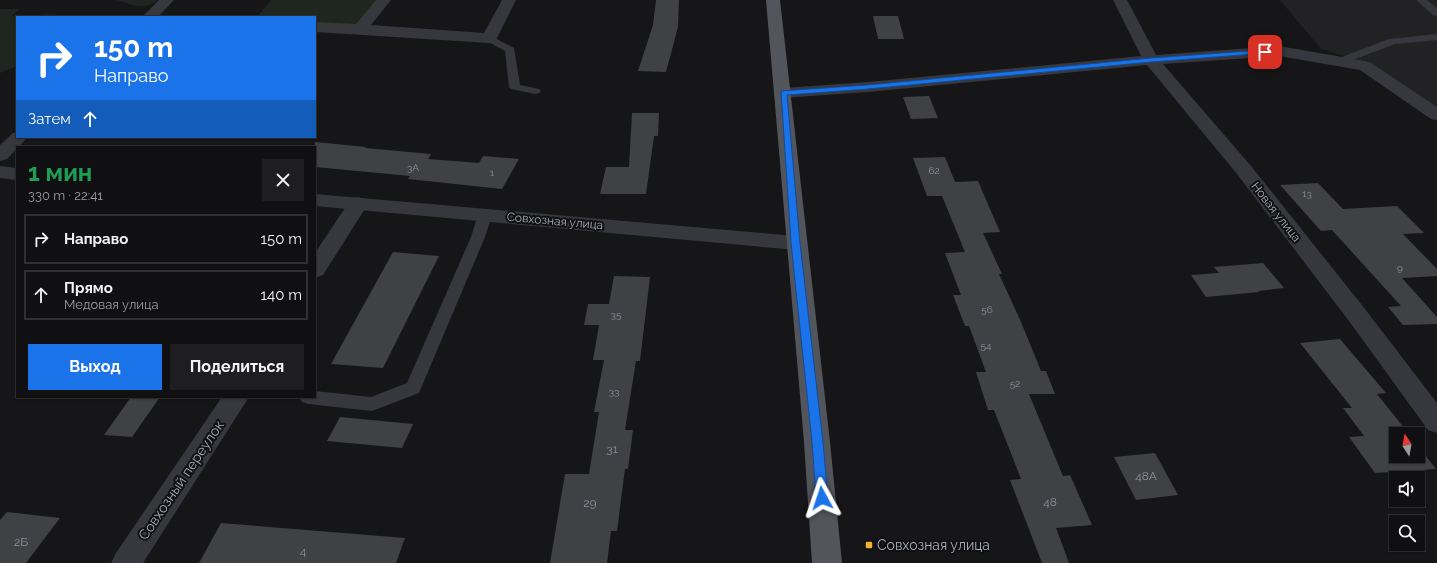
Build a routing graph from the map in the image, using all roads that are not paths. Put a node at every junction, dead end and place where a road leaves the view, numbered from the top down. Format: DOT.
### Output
graph roads {
  1 [pos="167,0"];
  2 [pos="384,0"];
  3 [pos="509,0"];
  4 [pos="773,0"];
  5 [pos="1120,0"];
  6 [pos="1421,0"];
  7 [pos="1437,13"];
  8 [pos="150,16"];
  9 [pos="316,27"];
  10 [pos="360,29"];
  11 [pos="1437,37"];
  12 [pos="489,38"];
  13 [pos="1151,60"];
  14 [pos="1338,62"];
  15 [pos="535,91"];
  16 [pos="783,93"];
  17 [pos="1437,115"];
  18 [pos="18,138"];
  19 [pos="0,155"];
  20 [pos="0,172"];
  21 [pos="16,174"];
  22 [pos="316,200"];
  23 [pos="358,204"];
  24 [pos="485,215"];
  25 [pos="796,243"];
  26 [pos="316,268"];
  27 [pos="235,398"];
  28 [pos="316,398"];
  29 [pos="1437,422"];
  30 [pos="126,563"];
  31 [pos="827,563"];
  1 -- 8 [label="street"];
  2 -- 10 [label="street"];
  3 -- 12 [label="street"];
  4 -- 16 [label="main road"];
  5 -- 13 [label="street, Новая улица"];
  6 -- 7 [label="lane"];
  9 -- 10 [label="street"];
  10 -- 12 [label="street"];
  11 -- 14 [label="lane"];
  12 -- 15 [label="lane"];
  13 -- 14 [label="street"];
  13 -- 16 [label="street"];
  13 -- 29 [label="street, Новая улица"];
  14 -- 17 [label="street"];
  16 -- 25 [label="main road"];
  18 -- 19 [label="street"];
  20 -- 21 [label="street"];
  22 -- 23 [label="street, Совхозная улица"];
  23 -- 24 [label="street, Совхозная улица"];
  23 -- 26 [label="street"];
  24 -- 25 [label="street, Совхозная улица"];
  24 -- 28 [label="lane"];
  25 -- 31 [label="main road"];
  27 -- 30 [label="street, Совхозный переулок"];
}
